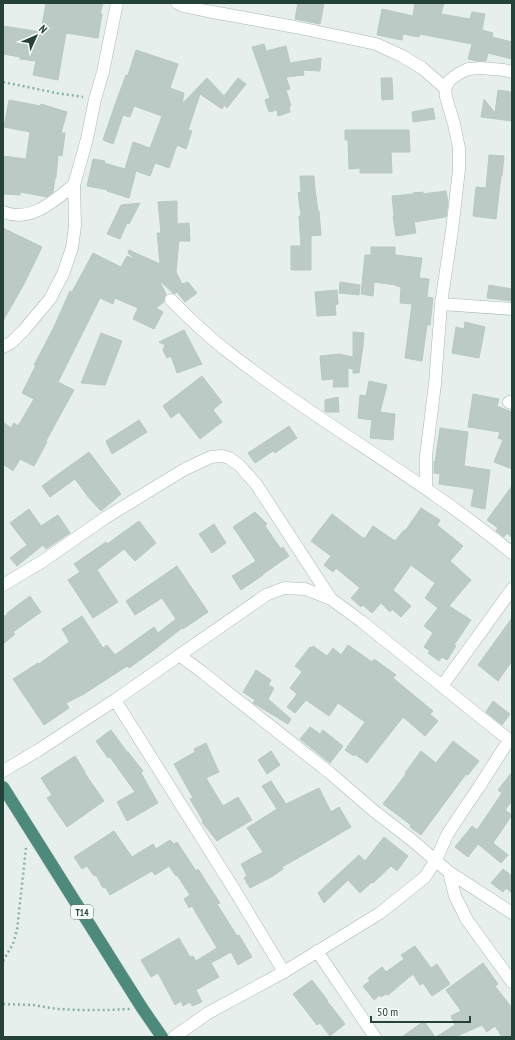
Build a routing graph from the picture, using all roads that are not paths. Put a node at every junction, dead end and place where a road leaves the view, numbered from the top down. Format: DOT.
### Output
graph roads {
  1 [pos="117,3"];
  2 [pos="177,3"];
  3 [pos="512,72"];
  4 [pos="445,88"];
  5 [pos="74,185"];
  6 [pos="3,212"];
  7 [pos="171,300"];
  8 [pos="441,304"];
  9 [pos="512,309"];
  10 [pos="3,347"];
  11 [pos="426,488"];
  12 [pos="512,553"];
  13 [pos="3,585"];
  14 [pos="512,589"];
  15 [pos="331,599"];
  16 [pos="179,655"];
  17 [pos="442,686"];
  18 [pos="115,700"];
  19 [pos="510,741"];
  20 [pos="3,771"];
  21 [pos="3,787"];
  22 [pos="436,860"];
  23 [pos="449,872"];
  24 [pos="512,914"];
  25 [pos="317,951"];
  26 [pos="284,972"];
  27 [pos="512,982"];
  28 [pos="162,1037"];
  29 [pos="174,1037"];
  30 [pos="375,1037"];
  1 -- 5 [label="street"];
  2 -- 4 [label="street"];
  3 -- 4 [label="street"];
  4 -- 8 [label="street"];
  5 -- 6 [label="street"];
  5 -- 10 [label="street"];
  7 -- 11 [label="street"];
  8 -- 9 [label="street"];
  8 -- 11 [label="street"];
  11 -- 12 [label="street"];
  13 -- 15 [label="street"];
  14 -- 17 [label="street"];
  15 -- 16 [label="street"];
  15 -- 17 [label="street"];
  16 -- 18 [label="street"];
  16 -- 22 [label="street"];
  17 -- 19 [label="street"];
  18 -- 20 [label="street"];
  18 -- 26 [label="street"];
  19 -- 22 [label="street"];
  21 -- 28 [label="highway, T14"];
  22 -- 23 [label="street"];
  22 -- 25 [label="street"];
  23 -- 24 [label="street"];
  23 -- 27 [label="street"];
  25 -- 26 [label="street"];
  25 -- 30 [label="street"];
  26 -- 29 [label="street"];
}
